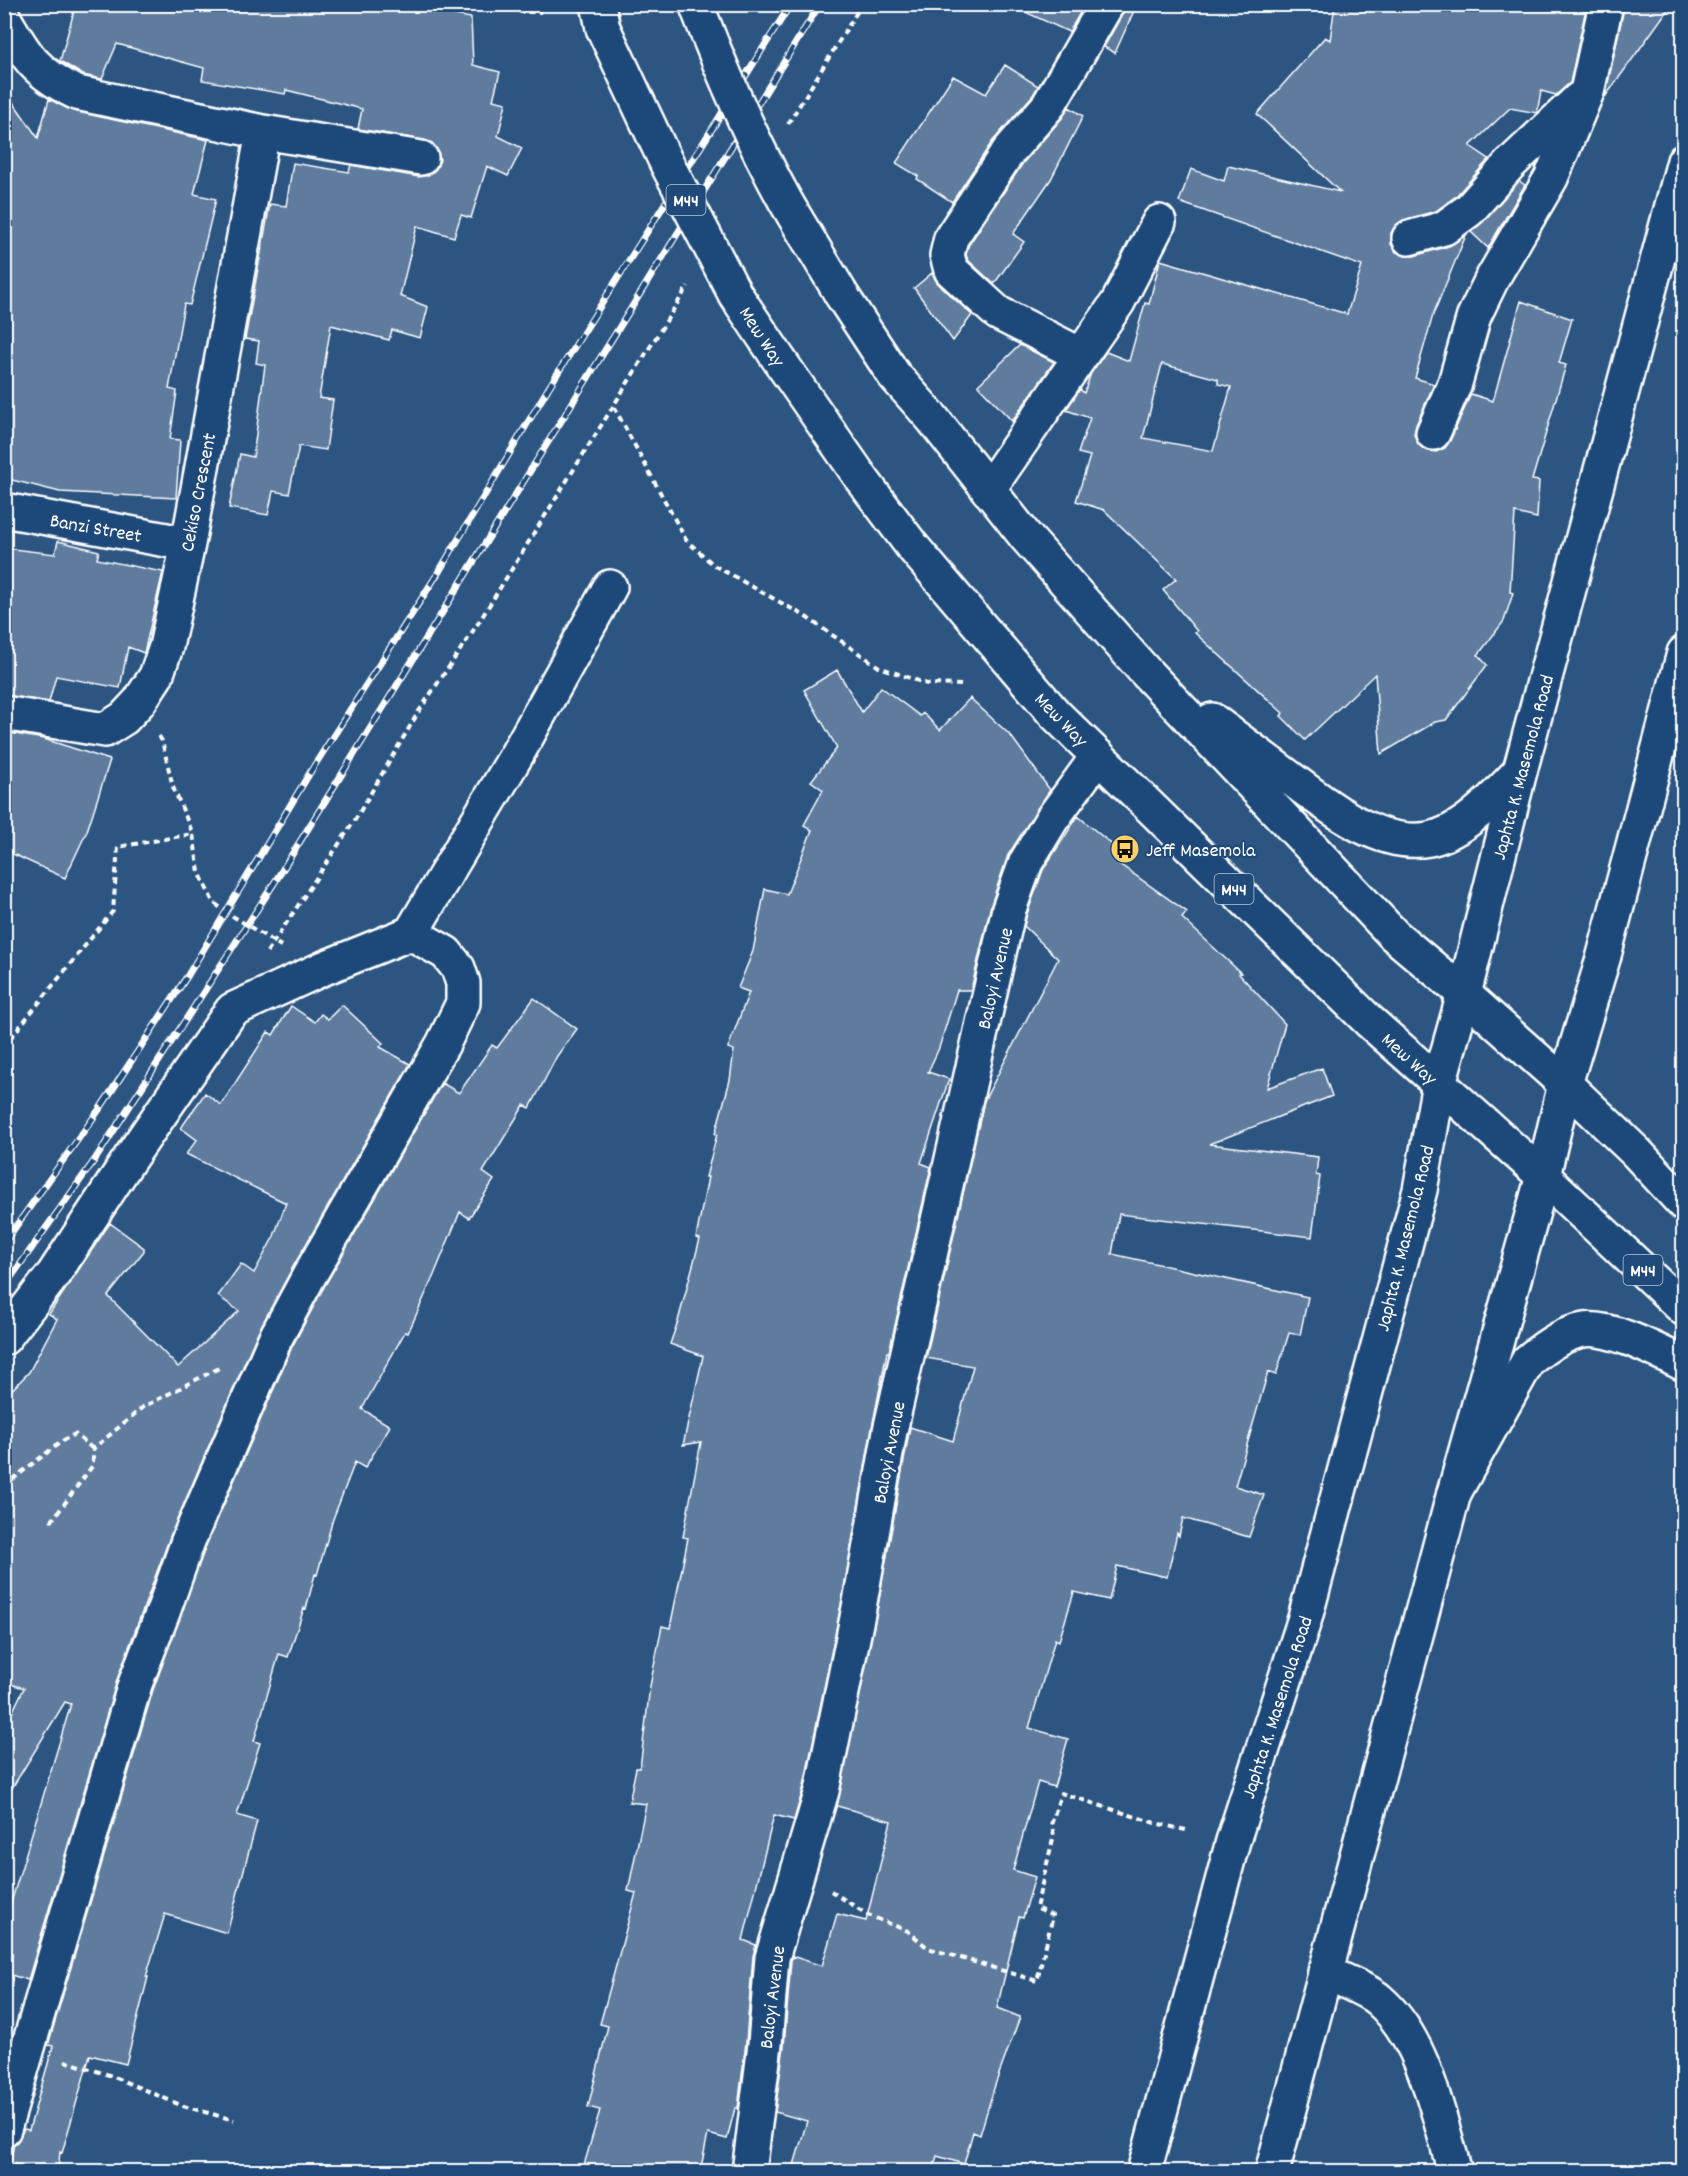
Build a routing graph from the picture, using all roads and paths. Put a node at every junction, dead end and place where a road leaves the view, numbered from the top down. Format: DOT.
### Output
graph roads {
  1 [pos="8,4"];
  2 [pos="509,4"];
  3 [pos="696,4"];
  4 [pos="861,4"];
  5 [pos="1107,4"];
  6 [pos="1606,4"];
  7 [pos="4,7"];
  8 [pos="541,12"];
  9 [pos="601,16"];
  10 [pos="4,18"];
  11 [pos="1587,92"];
  12 [pos="788,124"];
  13 [pos="263,132"];
  14 [pos="421,158"];
  15 [pos="1683,162"];
  16 [pos="1159,222"];
  17 [pos="1409,238"];
  18 [pos="694,277"];
  19 [pos="1081,355"];
  20 [pos="613,406"];
  21 [pos="1433,433"];
  22 [pos="988,490"];
  23 [pos="4,510"];
  24 [pos="188,544"];
  25 [pos="610,586"];
  26 [pos="1683,653"];
  27 [pos="1143,669"];
  28 [pos="962,685"];
  29 [pos="139,702"];
  30 [pos="4,712"];
  31 [pos="1098,756"];
  32 [pos="1520,771"];
  33 [pos="193,834"];
  34 [pos="411,933"];
  35 [pos="273,942"];
  36 [pos="324,968"];
  37 [pos="1464,994"];
  38 [pos="232,1010"];
  39 [pos="4,1046"];
  40 [pos="1438,1083"];
  41 [pos="1565,1084"];
  42 [pos="1543,1176"];
  43 [pos="1683,1204"];
  44 [pos="1683,1309"];
  45 [pos="4,1338"];
  46 [pos="1683,1364"];
  47 [pos="225,1365"];
  48 [pos="93,1449"];
  49 [pos="4,1486"];
  50 [pos="1455,1493"];
  51 [pos="51,1522"];
  52 [pos="1190,1831"];
  53 [pos="800,1867"];
  54 [pos="1325,1972"];
  55 [pos="27,2049"];
  56 [pos="234,2120"];
  57 [pos="4,2129"];
  58 [pos="749,2172"];
  59 [pos="1144,2172"];
  60 [pos="1272,2172"];
  61 [pos="1455,2172"];
  1 -- 7 [label="main road"];
  2 -- 8 [label="path"];
  3 -- 22 [label="main road, bridge"];
  4 -- 12 [label="path"];
  5 -- 19 [label="main road"];
  6 -- 11 [label="main road"];
  9 -- 31 [label="main road, Mew Way / M44, bridge"];
  10 -- 13 [label="main road"];
  11 -- 17 [label="main road"];
  11 -- 21 [label="main road"];
  13 -- 14 [label="main road"];
  13 -- 24 [label="main road, Cekiso Crescent"];
  15 -- 32 [label="main road, Japhta K. Masemola Road"];
  16 -- 19 [label="main road"];
  18 -- 20 [label="path"];
  19 -- 22 [label="main road"];
  20 -- 28 [label="path"];
  20 -- 35 [label="path"];
  22 -- 27 [label="main road"];
  23 -- 24 [label="main road, Banzi Street"];
  24 -- 29 [label="main road, Cekiso Crescent"];
  25 -- 34 [label="main road"];
  26 -- 41 [label="main road"];
  27 -- 32 [label="main road"];
  27 -- 37 [label="main road"];
  29 -- 30 [label="main road, Cekiso Crescent"];
  29 -- 33 [label="path"];
  31 -- 40 [label="main road, Mew Way / M44"];
  31 -- 53 [label="main road, Baloyi Avenue"];
  32 -- 37 [label="main road, Japhta K. Masemola Road"];
  33 -- 35 [label="path"];
  33 -- 39 [label="path"];
  34 -- 36 [label="main road"];
  34 -- 55 [label="main road"];
  35 -- 36 [label="path"];
  35 -- 38 [label="path"];
  36 -- 38 [label="main road"];
  37 -- 40 [label="main road, Japhta K. Masemola Road"];
  37 -- 41 [label="main road"];
  38 -- 45 [label="main road"];
  40 -- 42 [label="main road, Mew Way / M44"];
  40 -- 59 [label="main road, Japhta K. Masemola Road"];
  41 -- 42 [label="main road"];
  41 -- 43 [label="main road"];
  42 -- 44 [label="main road, Mew Way / M44"];
  42 -- 50 [label="main road"];
  46 -- 50 [label="main road"];
  47 -- 48 [label="path"];
  48 -- 49 [label="path"];
  48 -- 51 [label="path"];
  50 -- 54 [label="main road"];
  52 -- 53 [label="path"];
  53 -- 58 [label="main road, Baloyi Avenue"];
  54 -- 60 [label="main road"];
  54 -- 61 [label="main road"];
  55 -- 56 [label="path"];
  55 -- 57 [label="main road"];
}
